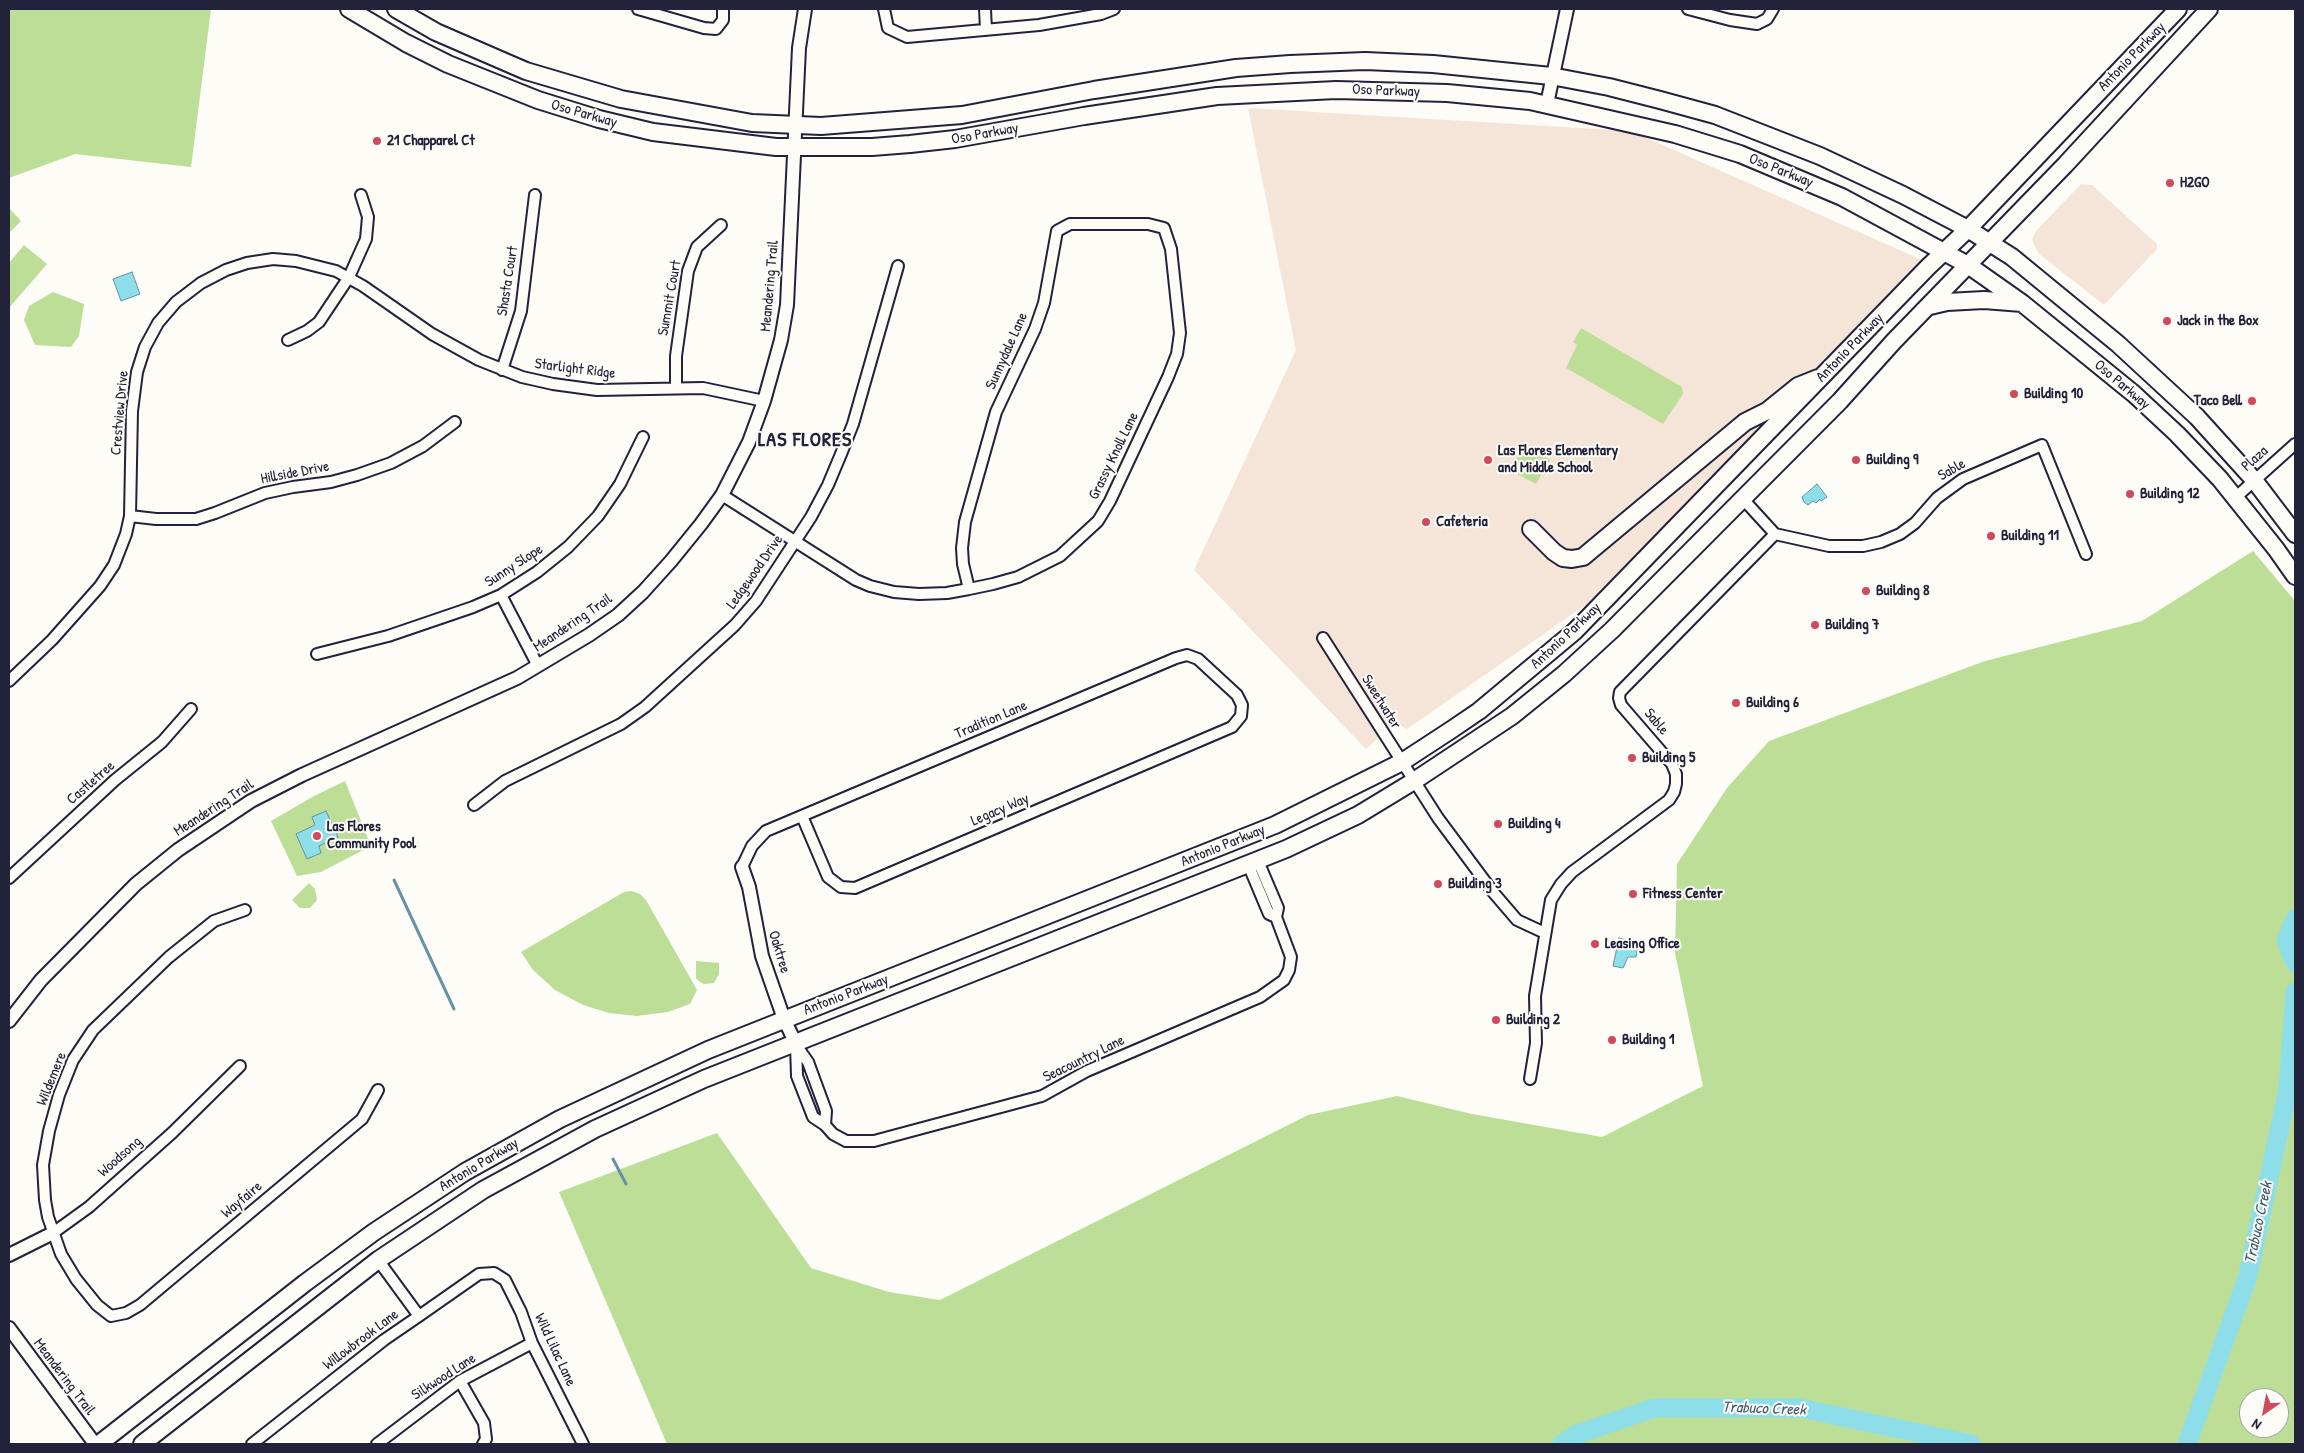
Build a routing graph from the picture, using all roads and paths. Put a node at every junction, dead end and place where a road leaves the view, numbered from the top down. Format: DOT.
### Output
graph roads {
  1 [pos="349,9"];
  2 [pos="396,9"];
  3 [pos="638,9"];
  4 [pos="724,9"];
  5 [pos="805,9"];
  6 [pos="884,9"];
  7 [pos="984,9"];
  8 [pos="1114,9"];
  9 [pos="1567,9"];
  10 [pos="1688,9"];
  11 [pos="1773,9"];
  12 [pos="2178,9"];
  13 [pos="2209,9"];
  14 [pos="986,30"];
  15 [pos="2126,64"];
  16 [pos="1552,76"];
  17 [pos="2135,90"];
  18 [pos="1547,104"];
  19 [pos="795,126"];
  20 [pos="794,148"];
  21 [pos="361,195"];
  22 [pos="535,195"];
  23 [pos="721,225"];
  24 [pos="1164,228"];
  25 [pos="1968,230"];
  26 [pos="1990,243"];
  27 [pos="1943,251"];
  28 [pos="1968,265"];
  29 [pos="898,266"];
  30 [pos="349,277"];
  31 [pos="2022,303"];
  32 [pos="1930,306"];
  33 [pos="288,340"];
  34 [pos="502,370"];
  35 [pos="1822,377"];
  36 [pos="676,388"];
  37 [pos="764,401"];
  38 [pos="455,422"];
  39 [pos="643,437"];
  40 [pos="2295,444"];
  41 [pos="2254,480"];
  42 [pos="722,495"];
  43 [pos="2235,498"];
  44 [pos="1743,499"];
  45 [pos="130,516"];
  46 [pos="1531,529"];
  47 [pos="1775,534"];
  48 [pos="2295,534"];
  49 [pos="795,543"];
  50 [pos="2086,554"];
  51 [pos="2295,576"];
  52 [pos="969,588"];
  53 [pos="501,595"];
  54 [pos="1323,638"];
  55 [pos="317,654"];
  56 [pos="538,666"];
  57 [pos="9,681"];
  58 [pos="192,709"];
  59 [pos="1241,716"];
  60 [pos="1402,762"];
  61 [pos="1414,781"];
  62 [pos="474,805"];
  63 [pos="802,816"];
  64 [pos="1253,863"];
  65 [pos="742,866"];
  66 [pos="9,878"];
  67 [pos="245,910"];
  68 [pos="1545,933"];
  69 [pos="784,1019"];
  70 [pos="9,1021"];
  71 [pos="796,1044"];
  72 [pos="240,1066"];
  73 [pos="1530,1078"];
  74 [pos="378,1090"];
  75 [pos="825,1125"];
  76 [pos="53,1234"];
  77 [pos="9,1255"];
  78 [pos="378,1260"];
  79 [pos="494,1273"];
  80 [pos="111,1316"];
  81 [pos="418,1316"];
  82 [pos="9,1328"];
  83 [pos="532,1343"];
  84 [pos="460,1381"];
  85 [pos="484,1441"];
  86 [pos="95,1444"];
  87 [pos="99,1444"];
  88 [pos="142,1444"];
  89 [pos="252,1444"];
  90 [pos="377,1444"];
  91 [pos="583,1444"];
  1 -- 20 [label="main road, Oso Parkway"];
  2 -- 19 [label="main road, Oso Parkway"];
  3 -- 4 [label="street"];
  5 -- 19 [label="street, Meandering Trail"];
  6 -- 14 [label="street"];
  7 -- 14 [label="street"];
  8 -- 14 [label="street"];
  9 -- 16 [label="street"];
  10 -- 11 [label="street"];
  12 -- 15 [label="main road, Antonio Parkway"];
  13 -- 17 [label="main road, Antonio Parkway"];
  15 -- 17 [label="main road"];
  15 -- 25 [label="main road, Antonio Parkway"];
  16 -- 18 [label="street"];
  16 -- 19 [label="main road, Oso Parkway"];
  16 -- 25 [label="main road, Oso Parkway"];
  17 -- 26 [label="main road, Antonio Parkway"];
  18 -- 20 [label="main road, Oso Parkway"];
  18 -- 27 [label="main road, Oso Parkway"];
  19 -- 20 [label="street, Meandering Trail"];
  20 -- 37 [label="street, Meandering Trail"];
  21 -- 30 [label="street"];
  22 -- 34 [label="street, Shasta Court"];
  23 -- 36 [label="street, Summit Court"];
  24 -- 52 [label="street, Grassy Knoll Lane"];
  24 -- 52 [label="street, Sunnydale Lane"];
  25 -- 26 [label="main road, Oso Parkway"];
  25 -- 27 [label="main road, Antonio Parkway"];
  26 -- 28 [label="main road, Antonio Parkway"];
  26 -- 41 [label="main road, Oso Parkway"];
  27 -- 28 [label="main road, Oso Parkway"];
  27 -- 35 [label="main road, Antonio Parkway"];
  28 -- 31 [label="main road, Oso Parkway"];
  28 -- 32 [label="main road, Antonio Parkway"];
  29 -- 49 [label="street, Ledgewood Drive"];
  30 -- 33 [label="street"];
  30 -- 34 [label="street, Starlight Ridge"];
  30 -- 45 [label="street, Crestview Drive"];
  31 -- 32 [label="main road"];
  31 -- 43 [label="main road, Oso Parkway"];
  32 -- 44 [label="main road, Antonio Parkway"];
  34 -- 36 [label="street, Starlight Ridge"];
  35 -- 46 [label="main road"];
  35 -- 60 [label="main road, Antonio Parkway"];
  36 -- 37 [label="street, Starlight Ridge"];
  37 -- 42 [label="street, Meandering Trail"];
  38 -- 45 [label="street, Hillside Drive"];
  39 -- 53 [label="street, Sunny Slope"];
  40 -- 41 [label="street, Plaza"];
  41 -- 43 [label="street, Plaza"];
  41 -- 48 [label="main road, Oso Parkway"];
  42 -- 49 [label="street, Grassy Knoll Lane"];
  42 -- 56 [label="street, Meandering Trail"];
  43 -- 51 [label="main road, Oso Parkway"];
  44 -- 47 [label="street"];
  44 -- 61 [label="main road, Antonio Parkway"];
  45 -- 57 [label="street, Crestview Drive"];
  47 -- 50 [label="street, Sable"];
  47 -- 68 [label="street, Sable"];
  49 -- 52 [label="street, Grassy Knoll Lane"];
  49 -- 62 [label="street, Ledgewood Drive"];
  53 -- 55 [label="street, Sunny Slope"];
  53 -- 56 [label="street"];
  54 -- 60 [label="street, Sweetwater"];
  56 -- 70 [label="street, Meandering Trail"];
  58 -- 66 [label="street, Castletree"];
  59 -- 63 [label="street, Tradition Lane"];
  59 -- 63 [label="street, Legacy Way"];
  60 -- 61 [label="street, Sweetwater"];
  60 -- 69 [label="main road, Antonio Parkway"];
  61 -- 64 [label="main road, Antonio Parkway"];
  61 -- 68 [label="street"];
  63 -- 65 [label="street, Tradition Lane"];
  64 -- 71 [label="main road, Antonio Parkway"];
  64 -- 75 [label="street, Seacountry Lane"];
  65 -- 69 [label="street, Oaktree"];
  67 -- 76 [label="street, Wildemere"];
  68 -- 73 [label="street, Sable"];
  69 -- 71 [label="street, Oaktree"];
  69 -- 87 [label="main road, Antonio Parkway"];
  71 -- 75 [label="street"];
  71 -- 75 [label="street, Seacountry Lane"];
  71 -- 78 [label="main road, Antonio Parkway"];
  72 -- 76 [label="street, Woodsong"];
  74 -- 80 [label="street, Wayfaire"];
  76 -- 77 [label="street, Woodsong"];
  76 -- 80 [label="street, Wildemere"];
  78 -- 81 [label="street"];
  78 -- 88 [label="main road, Antonio Parkway"];
  79 -- 81 [label="street, Willowbrook Lane"];
  79 -- 83 [label="street, Wild Lilac Lane"];
  81 -- 89 [label="street, Willowbrook Lane"];
  82 -- 86 [label="street, Meandering Trail"];
  83 -- 84 [label="street, Silkwood Lane"];
  83 -- 91 [label="street, Wild Lilac Lane"];
  84 -- 85 [label="street"];
  84 -- 90 [label="street, Silkwood Lane"];
}
